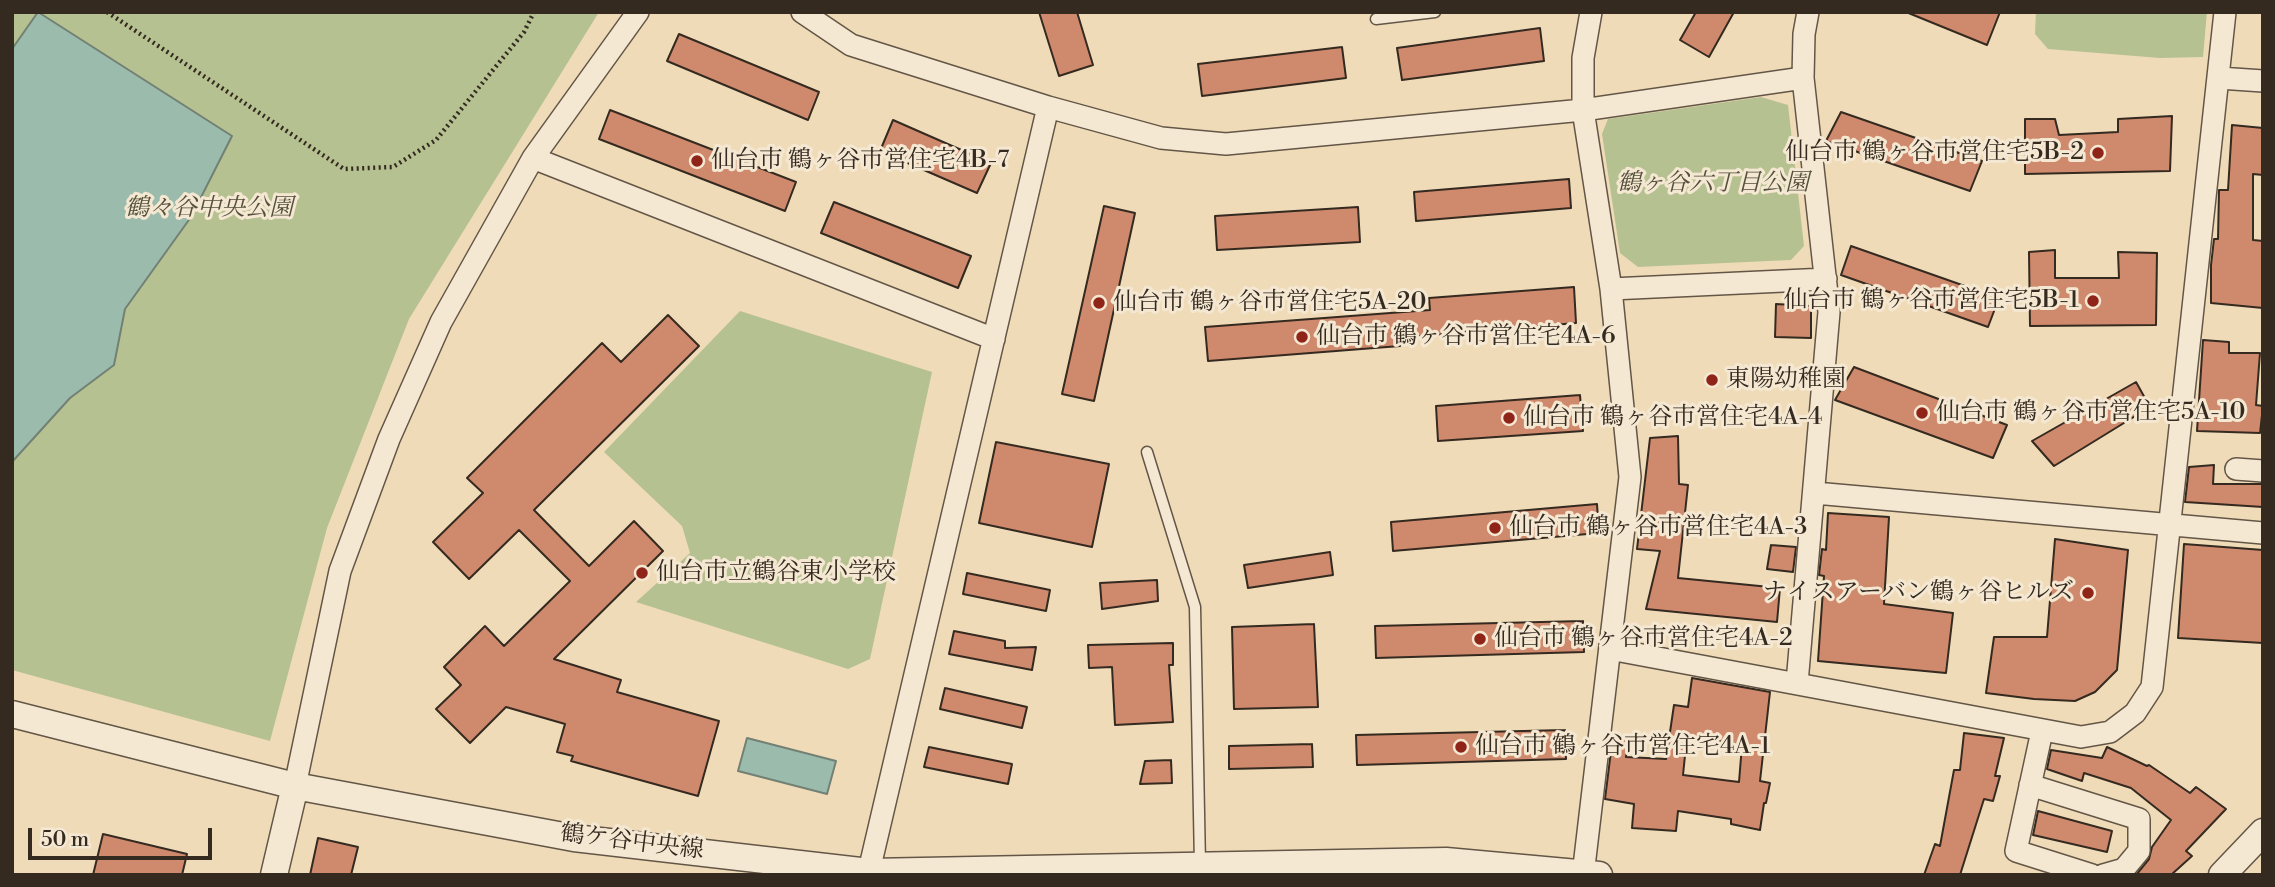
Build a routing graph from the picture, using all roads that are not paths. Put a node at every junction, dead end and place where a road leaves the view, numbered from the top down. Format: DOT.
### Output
graph roads {
  1 [pos="638,12"];
  2 [pos="802,12"];
  3 [pos="1435,12"];
  4 [pos="1591,12"];
  5 [pos="1808,12"];
  6 [pos="2225,12"];
  7 [pos="1376,19"];
  8 [pos="1803,78"];
  9 [pos="2219,78"];
  10 [pos="2263,81"];
  11 [pos="1048,107"];
  12 [pos="1583,110"];
  13 [pos="533,158"];
  14 [pos="1826,279"];
  15 [pos="1611,289"];
  16 [pos="995,339"];
  17 [pos="1147,452"];
  18 [pos="2236,469"];
  19 [pos="2263,471"];
  20 [pos="1815,492"];
  21 [pos="2170,524"];
  22 [pos="2263,533"];
  23 [pos="1610,649"];
  24 [pos="1797,683"];
  25 [pos="12,714"];
  26 [pos="2042,731"];
  27 [pos="2030,785"];
  28 [pos="295,786"];
  29 [pos="2263,832"];
  30 [pos="1200,865"];
  31 [pos="869,873"];
  32 [pos="1589,874"];
  33 [pos="274,875"];
  34 [pos="2092,875"];
  35 [pos="2103,875"];
  36 [pos="2222,875"];
  1 -- 13 [label="street"];
  2 -- 11 [label="street"];
  3 -- 7 [label="lane"];
  4 -- 12 [label="street"];
  5 -- 8 [label="street"];
  6 -- 9 [label="street"];
  8 -- 12 [label="street"];
  8 -- 14 [label="street"];
  9 -- 10 [label="street"];
  9 -- 21 [label="street"];
  11 -- 12 [label="street"];
  11 -- 16 [label="street"];
  12 -- 15 [label="street"];
  13 -- 16 [label="street"];
  13 -- 28 [label="street"];
  14 -- 15 [label="street"];
  14 -- 20 [label="street"];
  15 -- 23 [label="street"];
  16 -- 31 [label="street"];
  17 -- 30 [label="lane"];
  18 -- 19 [label="street"];
  20 -- 21 [label="street"];
  20 -- 24 [label="street"];
  21 -- 22 [label="street"];
  21 -- 26 [label="street"];
  23 -- 24 [label="street"];
  23 -- 32 [label="street"];
  24 -- 26 [label="street"];
  25 -- 28 [label="street, 鶴ケ谷中央線"];
  26 -- 27 [label="street"];
  27 -- 34 [label="street"];
  27 -- 35 [label="street"];
  28 -- 31 [label="street, 鶴ケ谷中央線"];
  28 -- 33 [label="street"];
  29 -- 36 [label="street"];
  30 -- 31 [label="street, 鶴ケ谷中央線"];
  30 -- 32 [label="street, 鶴ケ谷中央線"];
}
